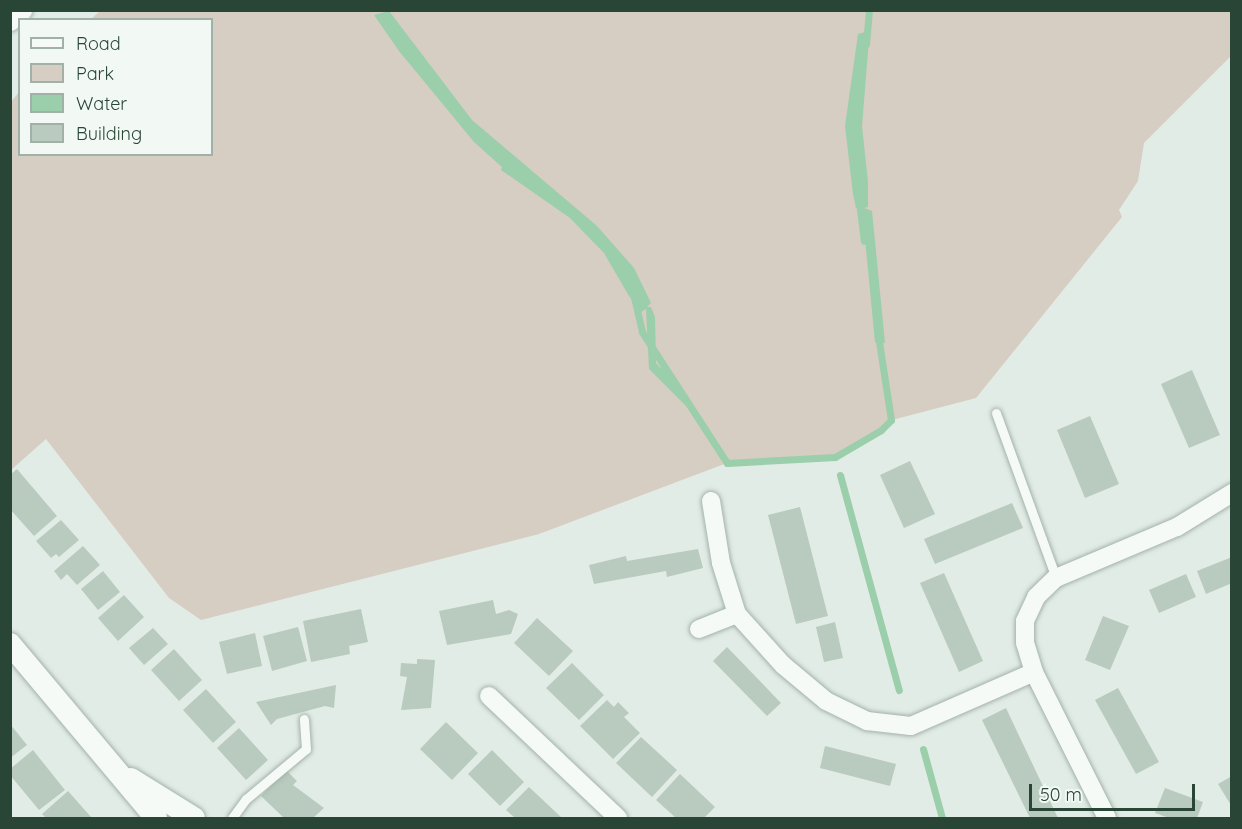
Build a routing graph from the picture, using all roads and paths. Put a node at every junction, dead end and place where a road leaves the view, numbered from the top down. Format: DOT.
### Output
graph roads {
  1 [pos="21,10"];
  2 [pos="10,20"];
  3 [pos="996,413"];
  4 [pos="1232,493"];
  5 [pos="711,501"];
  6 [pos="1056,578"];
  7 [pos="737,614"];
  8 [pos="699,629"];
  9 [pos="10,644"];
  10 [pos="1034,672"];
  11 [pos="489,696"];
  12 [pos="304,719"];
  13 [pos="112,767"];
  14 [pos="156,819"];
  15 [pos="194,819"];
  16 [pos="232,819"];
  17 [pos="618,819"];
  18 [pos="1107,819"];
  1 -- 2 [label="street"];
  3 -- 6 [label="lane"];
  4 -- 6 [label="street"];
  5 -- 7 [label="street"];
  6 -- 10 [label="street"];
  7 -- 8 [label="street"];
  7 -- 10 [label="street"];
  9 -- 13 [label="street"];
  10 -- 18 [label="street"];
  11 -- 17 [label="street"];
  12 -- 16 [label="lane"];
  13 -- 14 [label="street"];
  13 -- 15 [label="street"];
}
